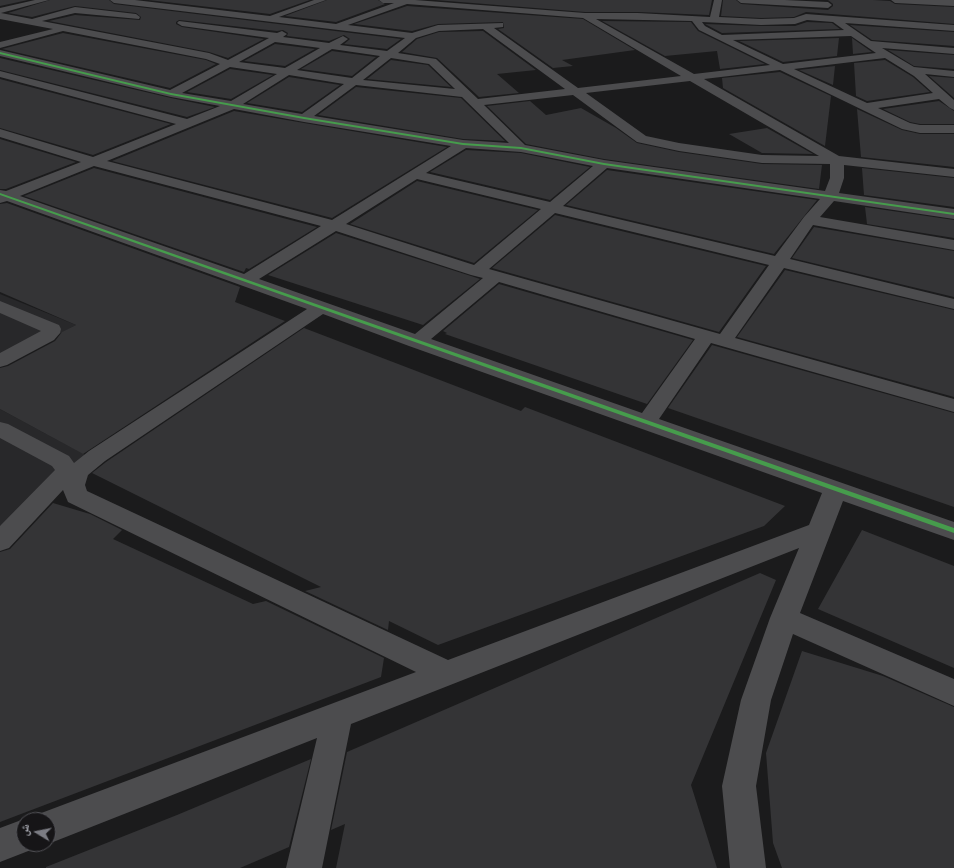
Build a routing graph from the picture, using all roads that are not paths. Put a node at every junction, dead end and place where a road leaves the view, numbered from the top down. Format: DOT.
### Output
graph roads {
  1 [pos="45,0"];
  2 [pos="118,0"];
  3 [pos="178,0"];
  4 [pos="322,0"];
  5 [pos="383,0"];
  6 [pos="450,0"];
  7 [pos="521,0"];
  8 [pos="741,0"];
  9 [pos="890,0"];
  10 [pos="895,0"];
  11 [pos="405,2"];
  12 [pos="808,2"];
  13 [pos="938,2"];
  14 [pos="954,4"];
  15 [pos="159,5"];
  16 [pos="439,5"];
  17 [pos="560,5"];
  18 [pos="714,6"];
  19 [pos="838,6"];
  20 [pos="506,10"];
  21 [pos="905,10"];
  22 [pos="0,11"];
  23 [pos="551,14"];
  24 [pos="0,16"];
  25 [pos="585,16"];
  26 [pos="806,16"];
  27 [pos="146,18"];
  28 [pos="268,18"];
  29 [pos="360,18"];
  30 [pos="696,19"];
  31 [pos="714,19"];
  32 [pos="835,19"];
  33 [pos="940,20"];
  34 [pos="169,21"];
  35 [pos="384,21"];
  36 [pos="528,21"];
  37 [pos="27,22"];
  38 [pos="302,22"];
  39 [pos="509,24"];
  40 [pos="485,26"];
  41 [pos="7,27"];
  42 [pos="336,27"];
  43 [pos="66,28"];
  44 [pos="954,28"];
  45 [pos="361,30"];
  46 [pos="414,30"];
  47 [pos="852,33"];
  48 [pos="276,37"];
  49 [pos="720,38"];
  50 [pos="867,43"];
  51 [pos="0,46"];
  52 [pos="330,46"];
  53 [pos="954,51"];
  54 [pos="0,53"];
  55 [pos="392,54"];
  56 [pos="885,55"];
  57 [pos="227,63"];
  58 [pos="52,65"];
  59 [pos="780,67"];
  60 [pos="911,70"];
  61 [pos="286,72"];
  62 [pos="954,74"];
  63 [pos="6,76"];
  64 [pos="691,78"];
  65 [pos="0,81"];
  66 [pos="354,82"];
  67 [pos="575,90"];
  68 [pos="171,94"];
  69 [pos="466,94"];
  70 [pos="950,101"];
  71 [pos="475,103"];
  72 [pos="231,106"];
  73 [pos="865,107"];
  74 [pos="304,118"];
  75 [pos="187,123"];
  76 [pos="954,129"];
  77 [pos="0,132"];
  78 [pos="463,144"];
  79 [pos="521,148"];
  80 [pos="836,160"];
  81 [pos="92,161"];
  82 [pos="604,164"];
  83 [pos="954,173"];
  84 [pos="413,174"];
  85 [pos="2,196"];
  86 [pos="831,196"];
  87 [pos="552,208"];
  88 [pos="954,214"];
  89 [pos="809,220"];
  90 [pos="334,225"];
  91 [pos="954,245"];
  92 [pos="779,262"];
  93 [pos="477,271"];
  94 [pos="496,276"];
  95 [pos="246,280"];
  96 [pos="954,304"];
  97 [pos="0,306"];
  98 [pos="320,308"];
  99 [pos="715,338"];
  100 [pos="416,342"];
  101 [pos="0,361"];
  102 [pos="954,406"];
  103 [pos="646,423"];
  104 [pos="0,429"];
  105 [pos="835,490"];
  106 [pos="818,531"];
  107 [pos="954,531"];
  108 [pos="0,542"];
  109 [pos="784,618"];
  110 [pos="446,673"];
  111 [pos="954,694"];
  112 [pos="338,714"];
  113 [pos="56,824"];
  114 [pos="16,839"];
  115 [pos="0,845"];
  116 [pos="304,868"];
  117 [pos="748,868"];
  1 -- 22 [label="street"];
  2 -- 15 [label="street"];
  3 -- 15 [label="street"];
  4 -- 28 [label="street"];
  5 -- 11 [label="street"];
  6 -- 16 [label="street"];
  7 -- 20 [label="street"];
  8 -- 12 [label="street"];
  9 -- 21 [label="street"];
  10 -- 13 [label="street"];
  11 -- 16 [label="street"];
  11 -- 29 [label="street"];
  12 -- 19 [label="street"];
  12 -- 26 [label="street"];
  13 -- 14 [label="street"];
  13 -- 33 [label="street"];
  15 -- 28 [label="street"];
  16 -- 20 [label="street"];
  17 -- 23 [label="street"];
  18 -- 31 [label="street"];
  20 -- 23 [label="street"];
  23 -- 25 [label="street"];
  23 -- 36 [label="street"];
  24 -- 37 [label="street"];
  25 -- 30 [label="street"];
  25 -- 64 [label="street"];
  26 -- 31 [label="street"];
  26 -- 32 [label="street"];
  27 -- 37 [label="street"];
  28 -- 38 [label="street"];
  29 -- 35 [label="street"];
  29 -- 42 [label="street"];
  30 -- 31 [label="street"];
  30 -- 49 [label="street"];
  32 -- 33 [label="street"];
  32 -- 47 [label="street"];
  33 -- 44 [label="street"];
  34 -- 48 [label="street"];
  37 -- 41 [label="street"];
  37 -- 43 [label="street"];
  38 -- 42 [label="street"];
  38 -- 48 [label="street"];
  39 -- 40 [label="street"];
  40 -- 46 [label="street"];
  40 -- 67 [label="street"];
  42 -- 45 [label="street"];
  43 -- 51 [label="street"];
  43 -- 57 [label="street"];
  45 -- 46 [label="street"];
  45 -- 52 [label="street"];
  46 -- 55 [label="street"];
  47 -- 49 [label="street"];
  47 -- 50 [label="street"];
  48 -- 52 [label="street"];
  48 -- 57 [label="street"];
  49 -- 59 [label="street"];
  50 -- 53 [label="street"];
  50 -- 56 [label="street"];
  52 -- 55 [label="street"];
  52 -- 61 [label="street"];
  54 -- 58 [label="street"];
  55 -- 66 [label="street"];
  55 -- 69 [label="street"];
  56 -- 59 [label="street"];
  56 -- 60 [label="street"];
  57 -- 61 [label="street"];
  57 -- 68 [label="street"];
  58 -- 63 [label="street"];
  58 -- 68 [label="street"];
  59 -- 64 [label="street"];
  59 -- 73 [label="street"];
  60 -- 62 [label="street"];
  60 -- 70 [label="street"];
  61 -- 66 [label="street"];
  61 -- 72 [label="street"];
  63 -- 65 [label="street"];
  63 -- 75 [label="street"];
  64 -- 67 [label="street"];
  64 -- 80 [label="street"];
  66 -- 69 [label="street"];
  66 -- 74 [label="street"];
  67 -- 71 [label="street"];
  67 -- 80 [label="street"];
  68 -- 72 [label="street"];
  69 -- 71 [label="street"];
  70 -- 73 [label="street"];
  71 -- 79 [label="street"];
  72 -- 74 [label="street"];
  72 -- 75 [label="street"];
  73 -- 76 [label="street"];
  74 -- 78 [label="street"];
  75 -- 81 [label="street"];
  77 -- 81 [label="street"];
  78 -- 79 [label="street"];
  78 -- 84 [label="street"];
  79 -- 82 [label="street"];
  80 -- 83 [label="street"];
  80 -- 86 [label="street"];
  81 -- 85 [label="street"];
  81 -- 90 [label="street"];
  82 -- 86 [label="street"];
  82 -- 87 [label="street"];
  84 -- 87 [label="street"];
  84 -- 90 [label="street"];
  85 -- 95 [label="street"];
  86 -- 88 [label="street"];
  86 -- 89 [label="street"];
  87 -- 92 [label="street"];
  87 -- 93 [label="street"];
  89 -- 91 [label="street"];
  89 -- 92 [label="street"];
  90 -- 93 [label="street"];
  90 -- 95 [label="street"];
  92 -- 96 [label="street"];
  92 -- 99 [label="street"];
  93 -- 94 [label="street"];
  94 -- 99 [label="street"];
  94 -- 100 [label="street"];
  95 -- 98 [label="street"];
  97 -- 101 [label="street"];
  98 -- 100 [label="street"];
  98 -- 110 [label="street"];
  99 -- 102 [label="street"];
  99 -- 103 [label="street"];
  100 -- 103 [label="street"];
  103 -- 105 [label="street"];
  104 -- 108 [label="street"];
  105 -- 106 [label="street"];
  105 -- 107 [label="street"];
  106 -- 109 [label="street"];
  106 -- 110 [label="street"];
  109 -- 111 [label="street"];
  109 -- 117 [label="street"];
  110 -- 112 [label="street"];
  112 -- 113 [label="street"];
  112 -- 116 [label="street"];
  114 -- 115 [label="street"];
}
